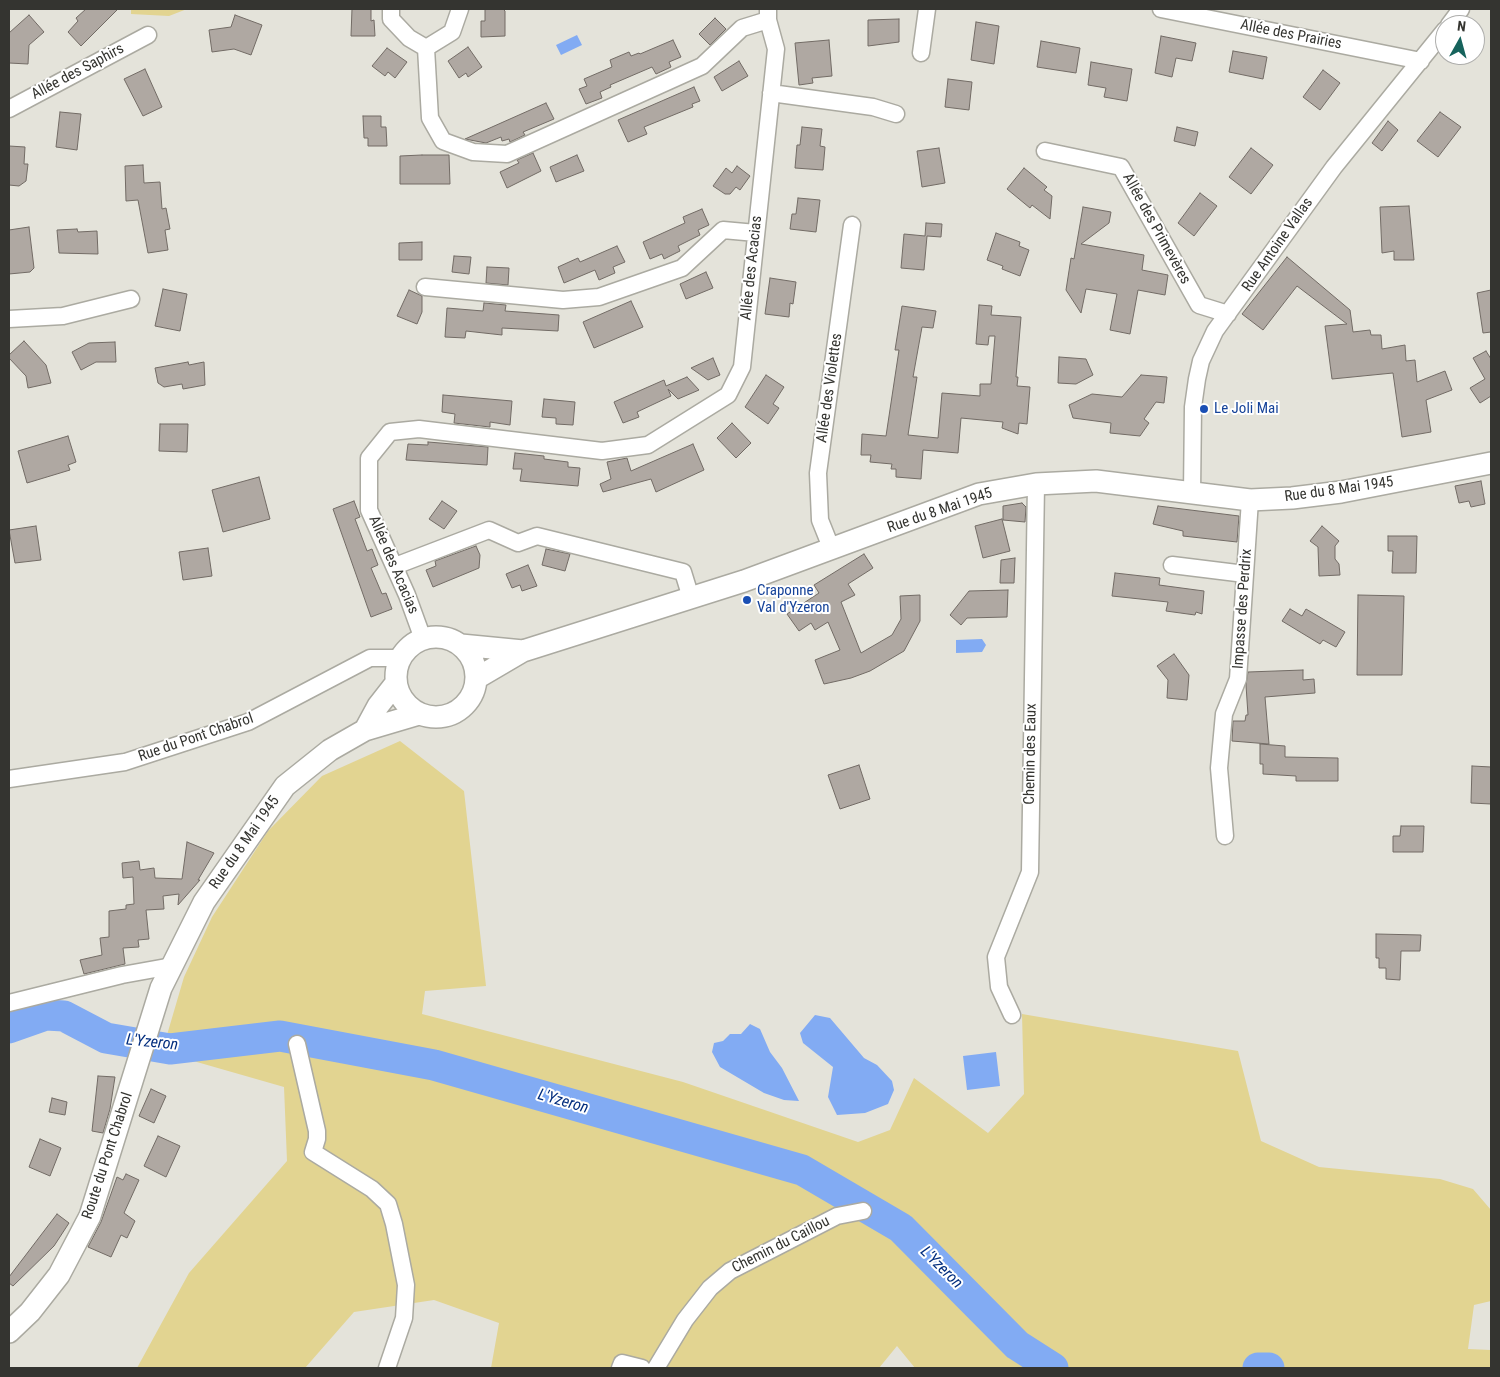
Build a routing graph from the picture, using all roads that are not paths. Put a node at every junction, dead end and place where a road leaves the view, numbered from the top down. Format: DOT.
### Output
graph roads {
  1 [pos="391,9"];
  2 [pos="460,9"];
  3 [pos="927,9"];
  4 [pos="1161,9"];
  5 [pos="768,14"];
  6 [pos="148,36"];
  7 [pos="1435,43"];
  8 [pos="426,48"];
  9 [pos="921,53"];
  10 [pos="1421,61"];
  11 [pos="771,93"];
  12 [pos="9,108"];
  13 [pos="896,114"];
  14 [pos="1045,151"];
  15 [pos="852,225"];
  16 [pos="756,232"];
  17 [pos="425,287"];
  18 [pos="131,300"];
  19 [pos="1228,314"];
  20 [pos="9,319"];
  21 [pos="1491,463"];
  22 [pos="1036,484"];
  23 [pos="1192,494"];
  24 [pos="1250,500"];
  25 [pos="832,550"];
  26 [pos="1172,565"];
  27 [pos="395,566"];
  28 [pos="1245,574"];
  29 [pos="691,598"];
  30 [pos="423,639"];
  31 [pos="461,645"];
  32 [pos="523,651"];
  33 [pos="401,658"];
  34 [pos="477,678"];
  35 [pos="396,683"];
  36 [pos="419,714"];
  37 [pos="365,730"];
  38 [pos="9,780"];
  39 [pos="1225,836"];
  40 [pos="172,966"];
  41 [pos="161,988"];
  42 [pos="9,1003"];
  43 [pos="1012,1015"];
  44 [pos="297,1044"];
  45 [pos="864,1211"];
  46 [pos="9,1332"];
  47 [pos="388,1368"];
  48 [pos="620,1368"];
  49 [pos="642,1368"];
  50 [pos="656,1368"];
  1 -- 8 [label="street"];
  2 -- 8 [label="street"];
  3 -- 9 [label="street"];
  4 -- 10 [label="street, Allée des Prairies"];
  5 -- 8 [label="street, Allée des Acacias"];
  5 -- 11 [label="street, Allée des Acacias"];
  6 -- 12 [label="street, Allée des Saphirs"];
  7 -- 10 [label="street, Rue Antoine Vallas"];
  10 -- 19 [label="street, Rue Antoine Vallas"];
  11 -- 13 [label="street"];
  11 -- 16 [label="street, Allée des Acacias"];
  14 -- 19 [label="street, Allée des Primevères"];
  15 -- 25 [label="street, Allée des Violettes"];
  16 -- 17 [label="street"];
  16 -- 27 [label="street, Allée des Acacias"];
  18 -- 20 [label="street"];
  19 -- 23 [label="street, Rue Antoine Vallas"];
  21 -- 24 [label="main road, Rue du 8 Mai 1945"];
  22 -- 23 [label="main road, Rue du 8 Mai 1945"];
  22 -- 25 [label="main road, Rue du 8 Mai 1945"];
  22 -- 43 [label="street, Chemin des Eaux"];
  23 -- 24 [label="main road, Rue du 8 Mai 1945"];
  24 -- 28 [label="street, Impasse des Perdrix"];
  25 -- 29 [label="main road, Rue du 8 Mai 1945"];
  26 -- 28 [label="street"];
  27 -- 29 [label="street"];
  27 -- 30 [label="street, Allée des Acacias"];
  28 -- 39 [label="street, Impasse des Perdrix"];
  29 -- 32 [label="main road, Rue du 8 Mai 1945"];
  30 -- 31 [label="main road"];
  30 -- 33 [label="main road"];
  31 -- 32 [label="main road, Rue du 8 Mai 1945"];
  31 -- 34 [label="main road"];
  32 -- 34 [label="main road, Rue du 8 Mai 1945"];
  33 -- 35 [label="main road"];
  33 -- 38 [label="street, Rue du Pont Chabrol"];
  34 -- 36 [label="main road"];
  35 -- 36 [label="main road"];
  35 -- 37 [label="main road"];
  36 -- 37 [label="main road, Rue du 8 Mai 1945"];
  37 -- 40 [label="main road, Rue du 8 Mai 1945"];
  40 -- 41 [label="main road, Rue du 8 Mai 1945"];
  40 -- 42 [label="street"];
  41 -- 46 [label="main road, Route du Pont Chabrol"];
  44 -- 47 [label="street"];
  45 -- 50 [label="street, Chemin du Caillou"];
  48 -- 49 [label="street"];
}
